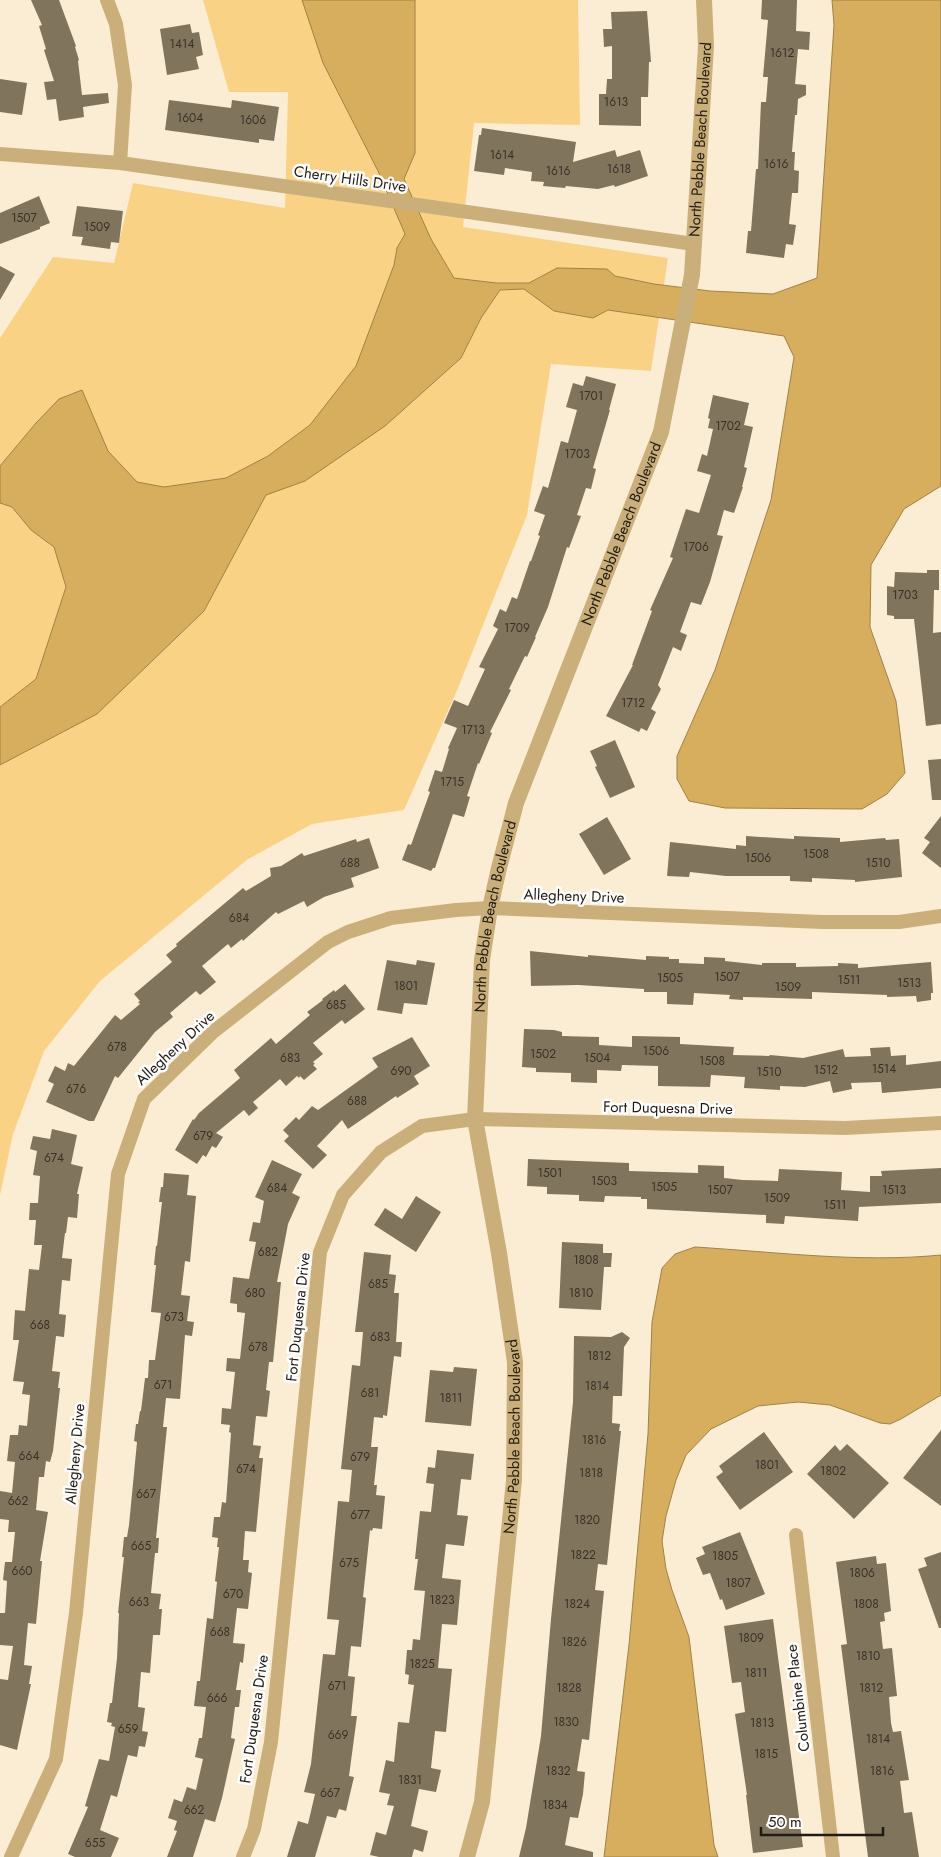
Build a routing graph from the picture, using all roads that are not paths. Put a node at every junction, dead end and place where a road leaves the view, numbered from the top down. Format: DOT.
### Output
graph roads {
  1 [pos="107,0"];
  2 [pos="704,0"];
  3 [pos="0,154"];
  4 [pos="120,163"];
  5 [pos="694,244"];
  6 [pos="490,908"];
  7 [pos="941,916"];
  8 [pos="475,1119"];
  9 [pos="941,1123"];
  10 [pos="796,1535"];
  11 [pos="11,1857"];
  12 [pos="243,1857"];
  13 [pos="467,1857"];
  14 [pos="833,1857"];
  1 -- 4 [label="street"];
  2 -- 5 [label="street, North Pebble Beach Boulevard"];
  3 -- 4 [label="street, Cherry Hills Drive"];
  4 -- 5 [label="street, Cherry Hills Drive"];
  5 -- 6 [label="street, North Pebble Beach Boulevard"];
  6 -- 7 [label="street, Allegheny Drive"];
  6 -- 8 [label="street, North Pebble Beach Boulevard"];
  6 -- 11 [label="street, Allegheny Drive"];
  8 -- 9 [label="street, Fort Duquesna Drive"];
  8 -- 12 [label="street, Fort Duquesna Drive"];
  8 -- 13 [label="street, North Pebble Beach Boulevard"];
  10 -- 14 [label="street, Columbine Place"];
}
